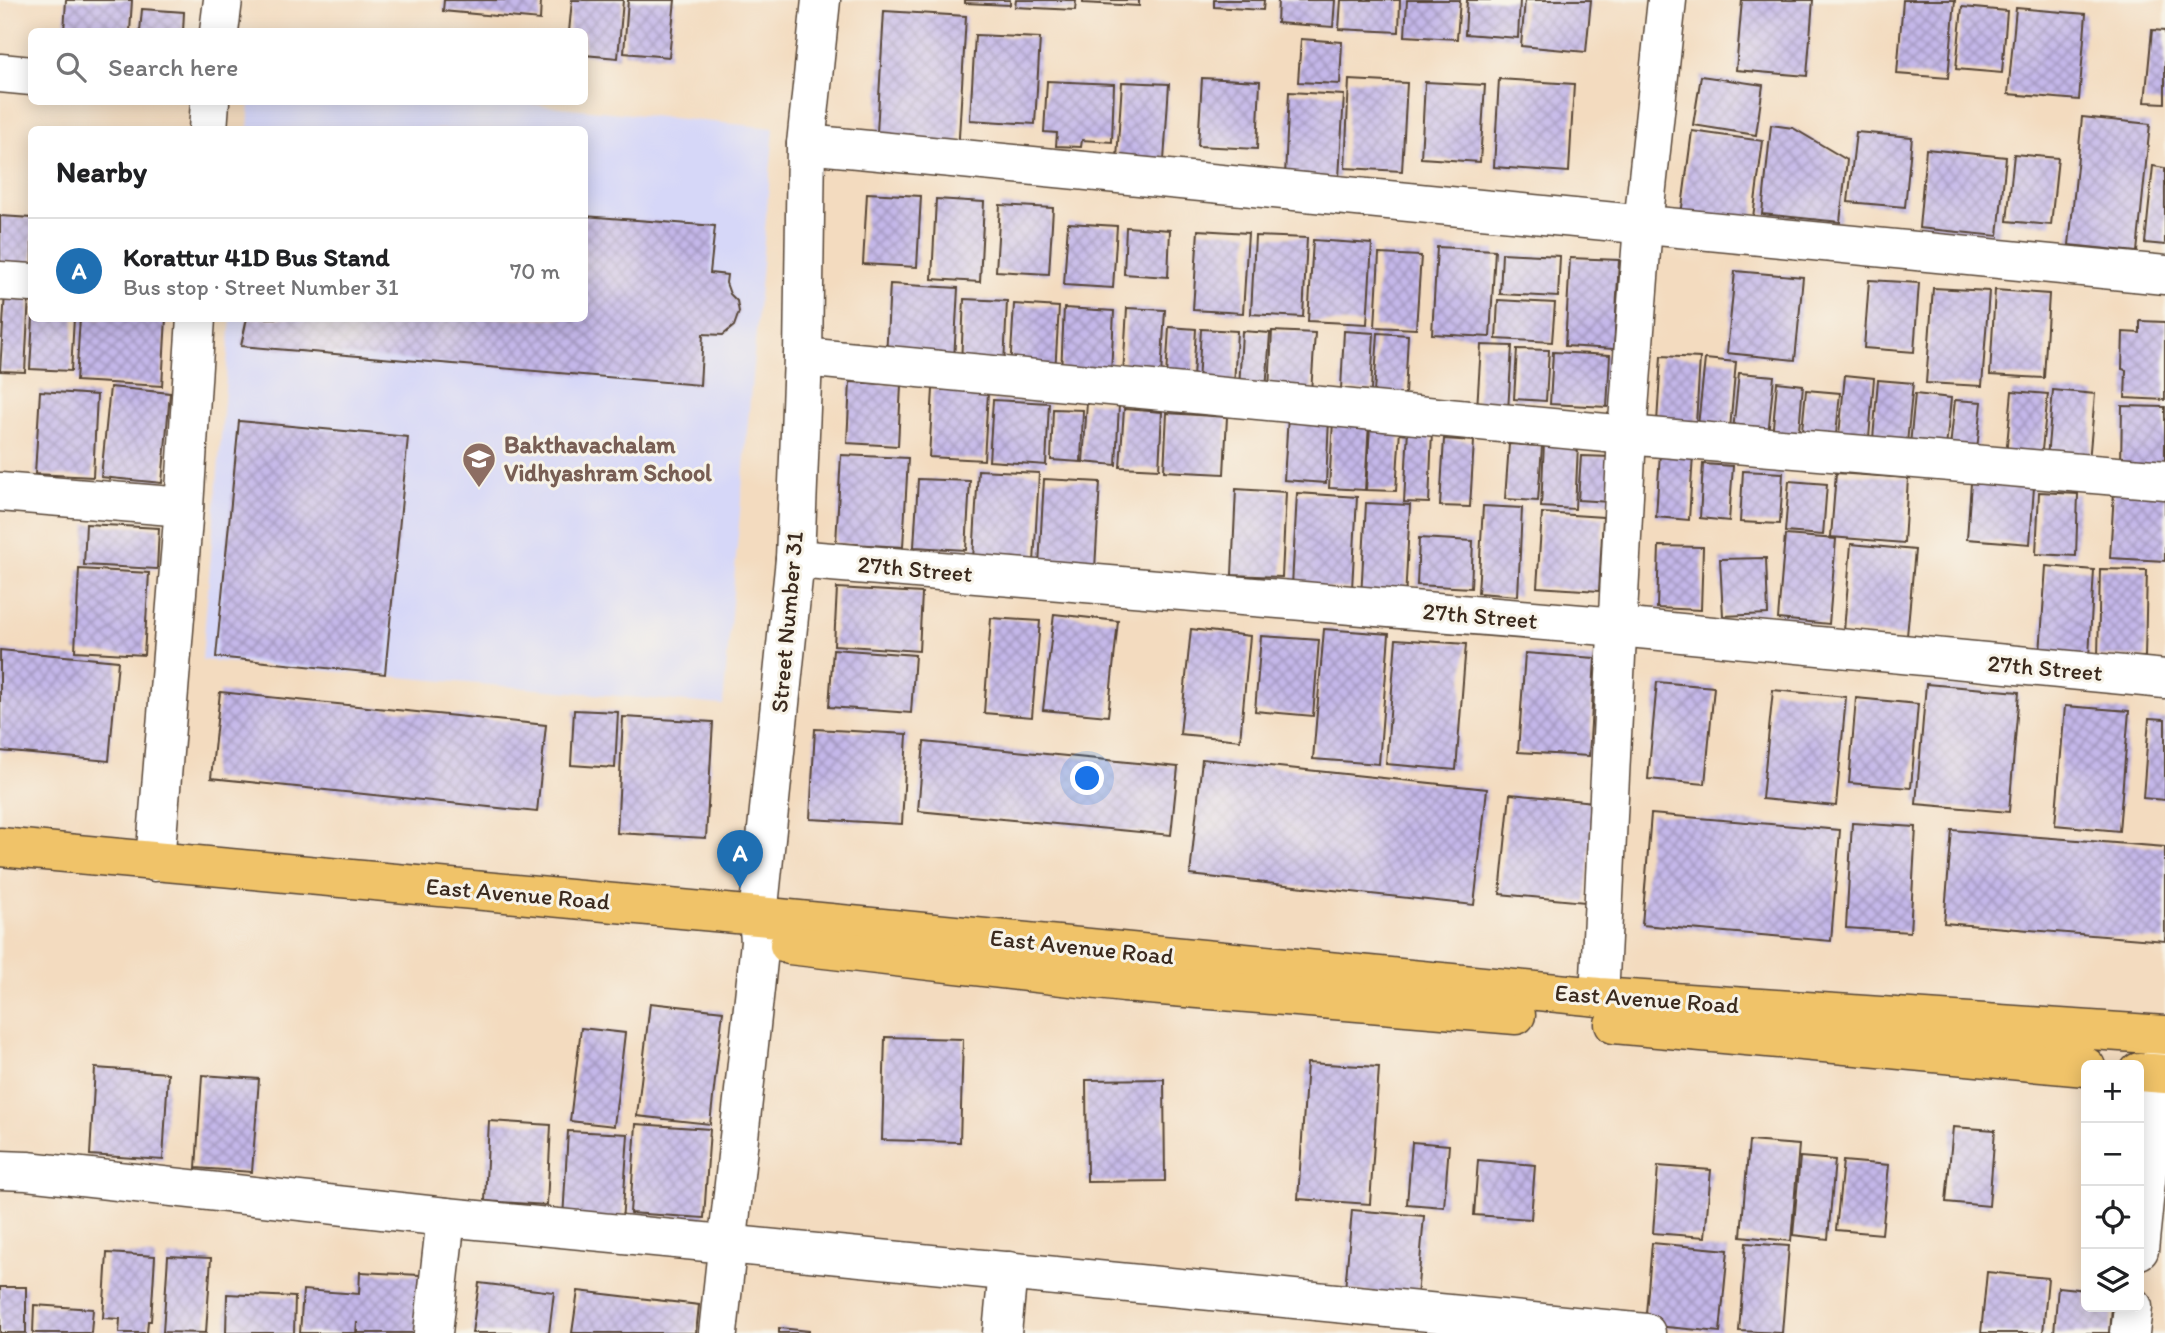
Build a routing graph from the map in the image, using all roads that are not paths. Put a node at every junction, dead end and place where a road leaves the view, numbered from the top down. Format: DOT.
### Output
graph roads {
  1 [pos="223,0"];
  2 [pos="821,0"];
  3 [pos="1667,0"];
  4 [pos="220,28"];
  5 [pos="0,73"];
  6 [pos="28,76"];
  7 [pos="210,105"];
  8 [pos="208,126"];
  9 [pos="806,144"];
  10 [pos="1643,225"];
  11 [pos="2165,275"];
  12 [pos="0,281"];
  13 [pos="28,283"];
  14 [pos="196,322"];
  15 [pos="803,357"];
  16 [pos="1627,435"];
  17 [pos="2165,480"];
  18 [pos="0,492"];
  19 [pos="184,507"];
  20 [pos="795,559"];
  21 [pos="1618,627"];
  22 [pos="2165,679"];
  23 [pos="0,847"];
  24 [pos="155,862"];
  25 [pos="0,874"];
  26 [pos="759,929"];
  27 [pos="1599,997"];
  28 [pos="2165,1035"];
  29 [pos="2081,1067"];
  30 [pos="2156,1067"];
  31 [pos="0,1170"];
  32 [pos="446,1217"];
  33 [pos="727,1243"];
  34 [pos="2139,1249"];
  35 [pos="1008,1271"];
  36 [pos="2132,1312"];
  37 [pos="433,1333"];
  38 [pos="718,1333"];
  39 [pos="1002,1333"];
  40 [pos="1646,1333"];
  41 [pos="2130,1333"];
  1 -- 4 [label="street"];
  2 -- 9 [label="street, Street Number 31"];
  3 -- 10 [label="street"];
  5 -- 6 [label="street"];
  7 -- 8 [label="street"];
  9 -- 10 [label="street"];
  9 -- 15 [label="street, Street Number 31"];
  10 -- 11 [label="street"];
  10 -- 16 [label="street"];
  12 -- 13 [label="street"];
  14 -- 19 [label="street"];
  15 -- 16 [label="street"];
  15 -- 20 [label="street, Street Number 31"];
  16 -- 17 [label="street"];
  16 -- 21 [label="street"];
  18 -- 19 [label="street"];
  19 -- 24 [label="street"];
  20 -- 21 [label="street, 27th Street"];
  20 -- 26 [label="street, Street Number 31"];
  21 -- 22 [label="street, 27th Street"];
  21 -- 27 [label="street"];
  23 -- 24 [label="main road, East Avenue Road"];
  24 -- 26 [label="main road, East Avenue Road"];
  25 -- 26 [label="main road, East Avenue Road"];
  26 -- 27 [label="main road, East Avenue Road"];
  26 -- 29 [label="main road, East Avenue Road"];
  26 -- 33 [label="street, Street Number 31"];
  27 -- 28 [label="main road, East Avenue Road"];
  30 -- 34 [label="street"];
  31 -- 32 [label="street"];
  32 -- 33 [label="street"];
  32 -- 37 [label="street"];
  33 -- 35 [label="street"];
  33 -- 38 [label="street, Street Number 31"];
  35 -- 39 [label="street"];
  35 -- 40 [label="street"];
  36 -- 41 [label="street"];
}
